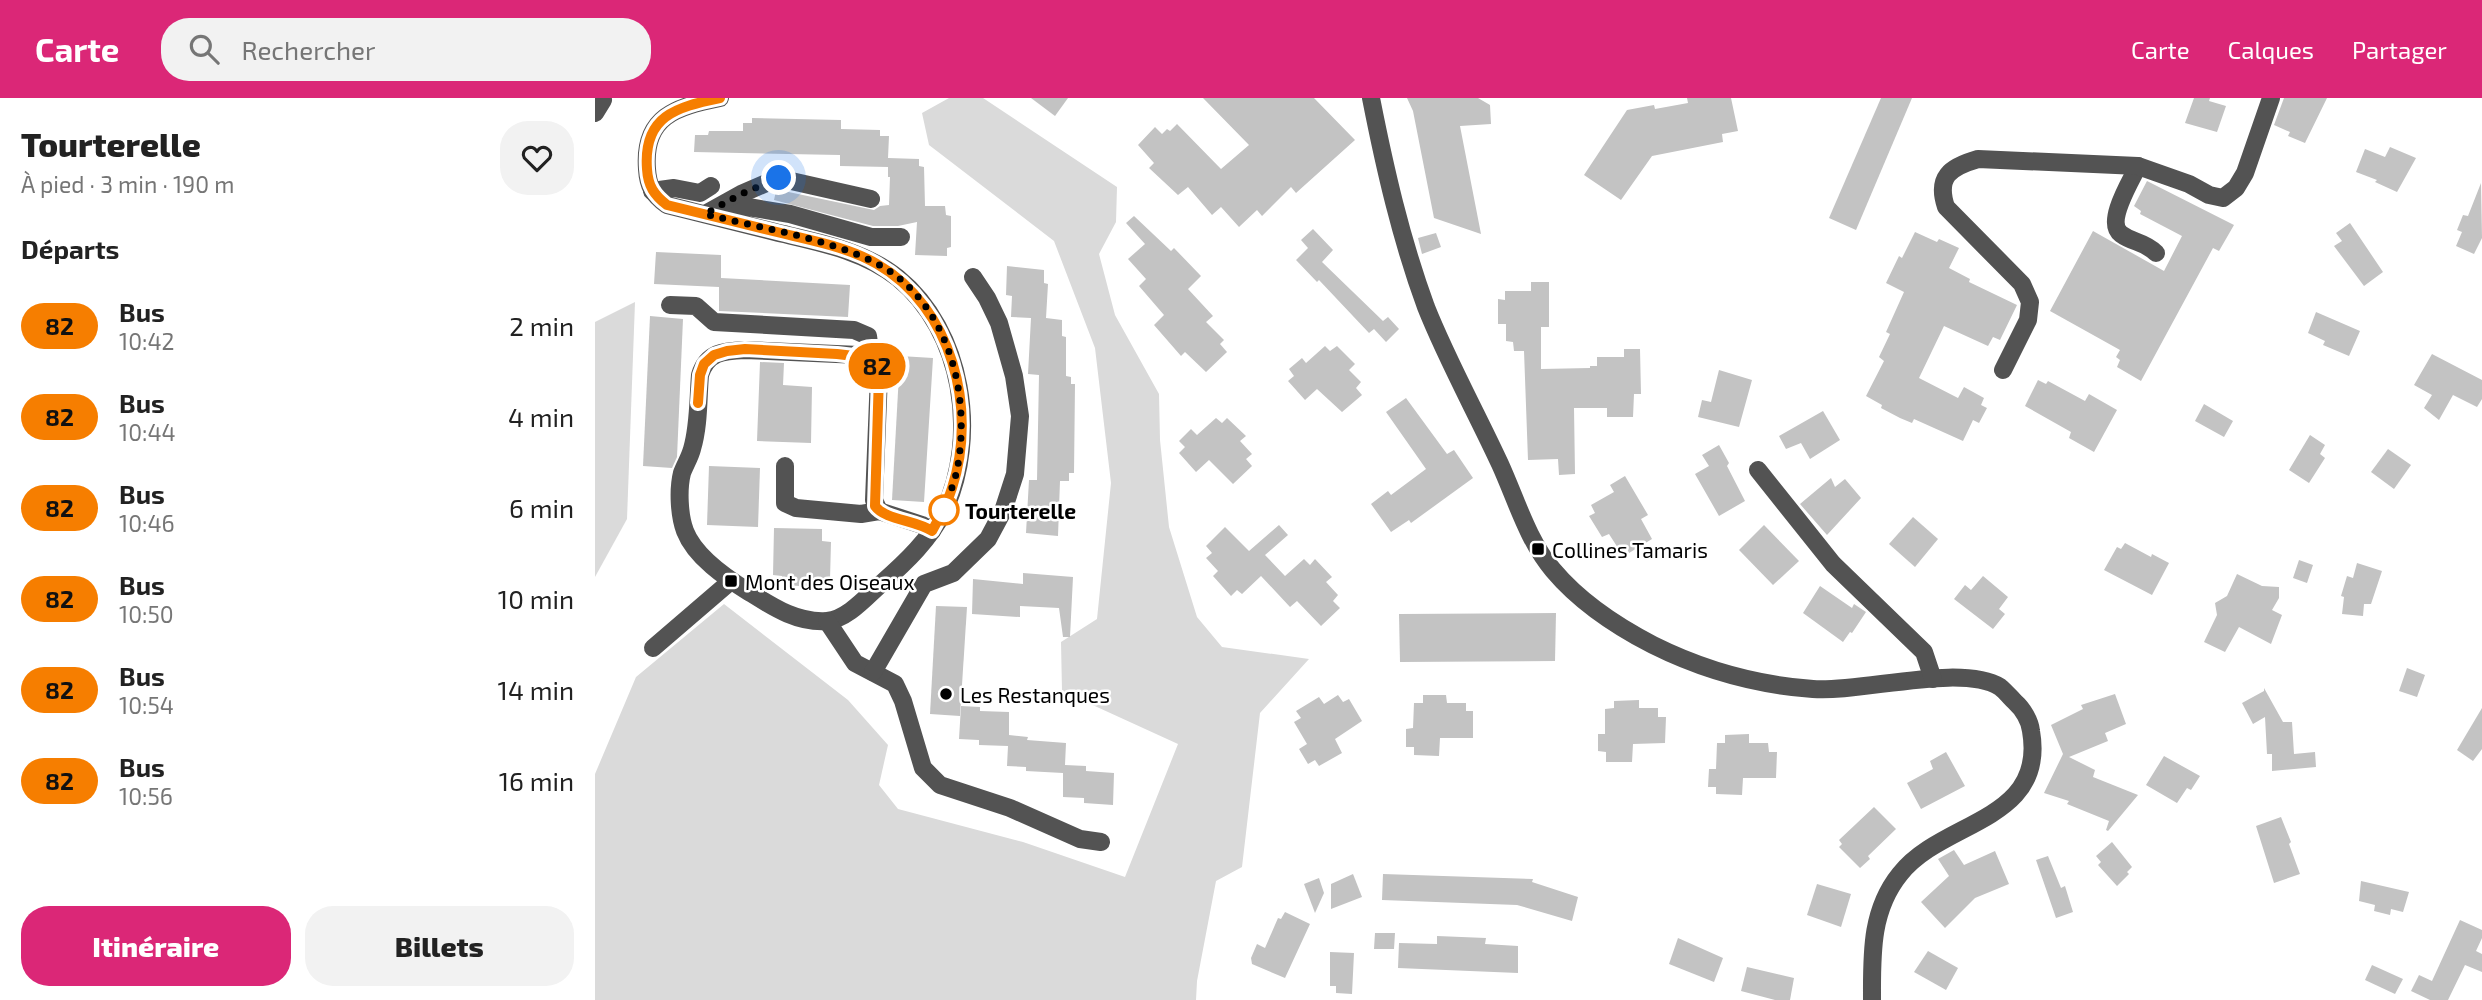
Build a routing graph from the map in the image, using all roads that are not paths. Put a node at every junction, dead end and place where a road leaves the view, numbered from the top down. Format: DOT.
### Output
graph roads {
  1 [pos="602,98"];
  2 [pos="720,98"];
  3 [pos="1363,98"];
  4 [pos="1371,98"];
  5 [pos="2270,98"];
  6 [pos="595,113"];
  7 [pos="1375,120"];
  8 [pos="2138,166"];
  9 [pos="711,186"];
  10 [pos="652,191"];
  11 [pos="871,198"];
  12 [pos="705,214"];
  13 [pos="729,220"];
  14 [pos="901,237"];
  15 [pos="2156,253"];
  16 [pos="973,276"];
  17 [pos="670,305"];
  18 [pos="871,358"];
  19 [pos="2003,370"];
  20 [pos="785,466"];
  21 [pos="1758,470"];
  22 [pos="879,511"];
  23 [pos="932,531"];
  24 [pos="730,581"];
  25 [pos="827,621"];
  26 [pos="653,648"];
  27 [pos="873,672"];
  28 [pos="1933,679"];
  29 [pos="1101,842"];
  30 [pos="1872,1000"];
  1 -- 6 [label="street"];
  2 -- 10 [label="street"];
  3 -- 7 [label="street"];
  4 -- 7 [label="street"];
  5 -- 8 [label="street"];
  7 -- 28 [label="street"];
  8 -- 15 [label="street"];
  8 -- 19 [label="street"];
  9 -- 10 [label="street"];
  10 -- 12 [label="street"];
  11 -- 12 [label="street"];
  12 -- 13 [label="street"];
  13 -- 14 [label="street"];
  13 -- 23 [label="street"];
  16 -- 27 [label="street"];
  17 -- 18 [label="street"];
  18 -- 22 [label="street"];
  18 -- 24 [label="street"];
  20 -- 22 [label="street"];
  21 -- 28 [label="street"];
  22 -- 23 [label="street"];
  23 -- 25 [label="street"];
  24 -- 25 [label="street"];
  24 -- 26 [label="street"];
  25 -- 27 [label="street"];
  27 -- 29 [label="street"];
  28 -- 30 [label="street"];
}
